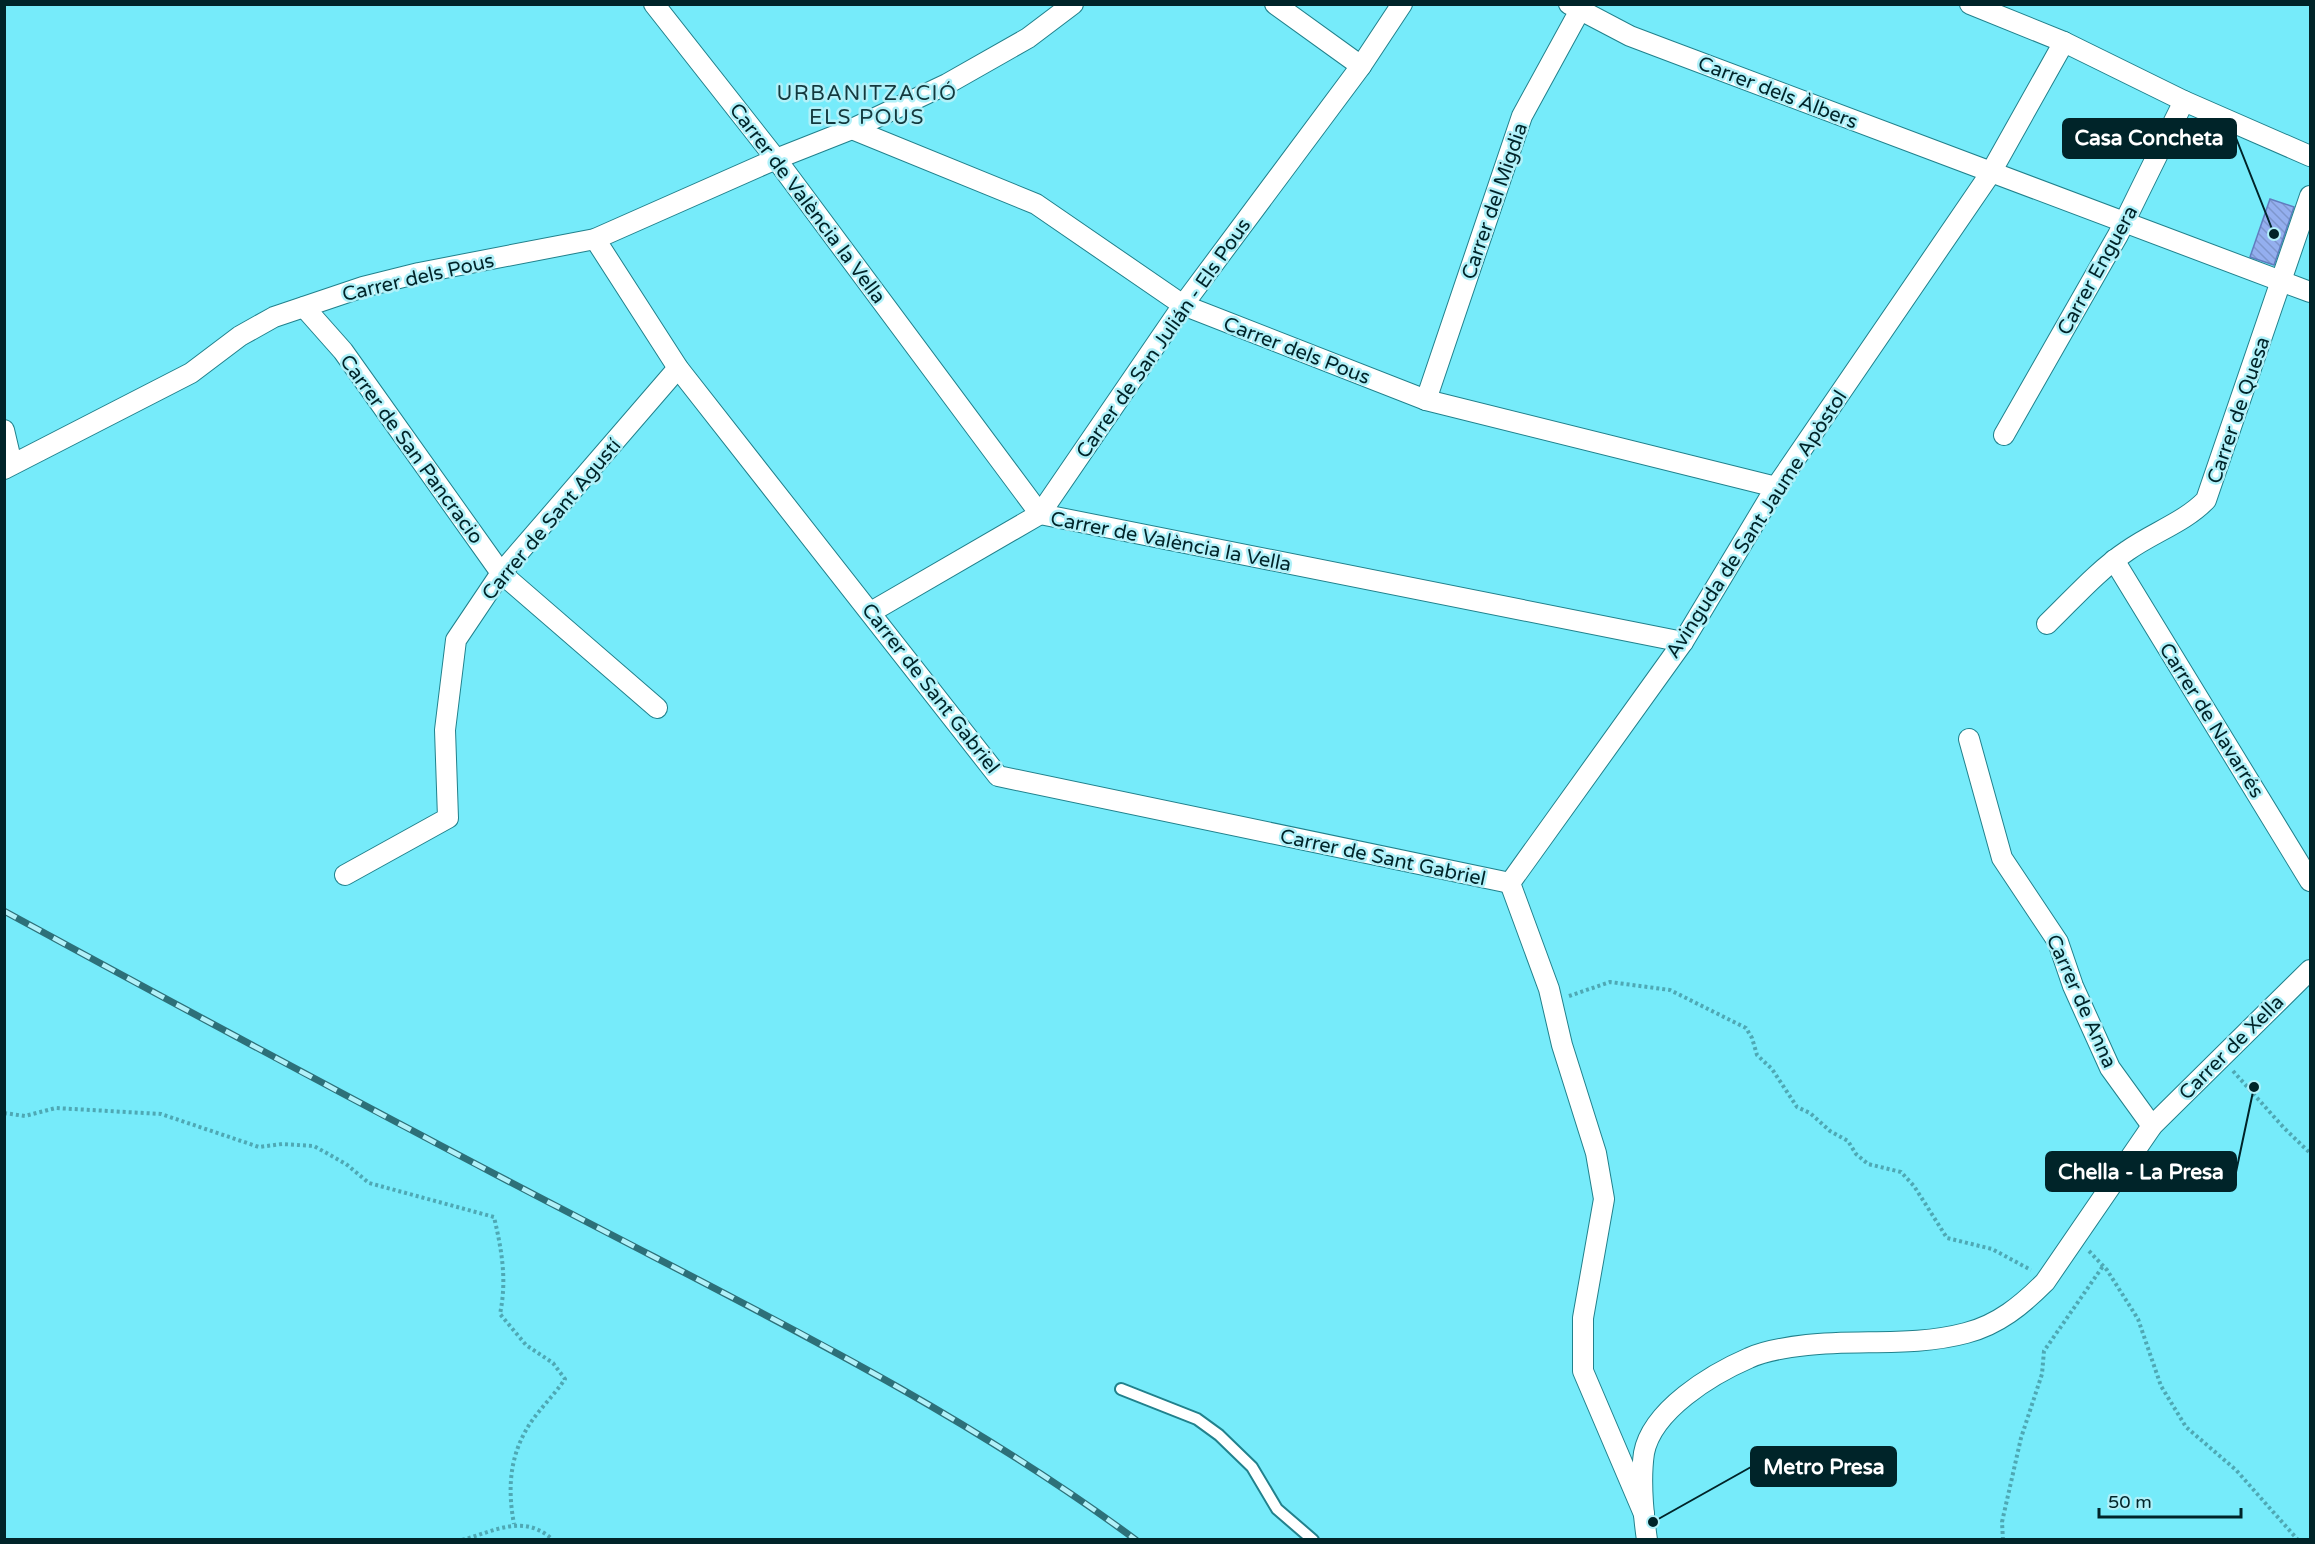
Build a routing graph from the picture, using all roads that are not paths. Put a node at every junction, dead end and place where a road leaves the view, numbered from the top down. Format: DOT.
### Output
graph roads {
  1 [pos="654,4"];
  2 [pos="1073,4"];
  3 [pos="1275,4"];
  4 [pos="1402,4"];
  5 [pos="1970,4"];
  6 [pos="1575,7"];
  7 [pos="2064,42"];
  8 [pos="1361,66"];
  9 [pos="2184,101"];
  10 [pos="852,129"];
  11 [pos="2310,156"];
  12 [pos="776,159"];
  13 [pos="1990,174"];
  14 [pos="2310,196"];
  15 [pos="2124,223"];
  16 [pos="595,239"];
  17 [pos="2281,282"];
  18 [pos="2310,292"];
  19 [pos="1183,305"];
  20 [pos="304,307"];
  21 [pos="678,368"];
  22 [pos="1426,400"];
  23 [pos="4,430"];
  24 [pos="2004,435"];
  25 [pos="8,467"];
  26 [pos="1776,487"];
  27 [pos="1040,514"];
  28 [pos="2114,560"];
  29 [pos="501,573"];
  30 [pos="872,612"];
  31 [pos="2047,624"];
  32 [pos="1683,642"];
  33 [pos="657,708"];
  34 [pos="1970,739"];
  35 [pos="345,875"];
  36 [pos="2310,881"];
  37 [pos="1510,883"];
  38 [pos="2310,969"];
  39 [pos="2152,1126"];
  40 [pos="1121,1389"];
  41 [pos="1644,1514"];
  42 [pos="1313,1539"];
  43 [pos="1647,1539"];
  1 -- 12 [label="street, Carrer de València la Vella"];
  2 -- 10 [label="street, Carrer dels Pous"];
  3 -- 8 [label="street"];
  4 -- 8 [label="street, Carrer de San Julián - Els Pous"];
  5 -- 7 [label="street"];
  6 -- 13 [label="street, Carrer dels Àlbers"];
  6 -- 22 [label="street, Carrer del Migdia"];
  7 -- 9 [label="street"];
  7 -- 13 [label="street, Avinguda de Sant Jaume Apòstol"];
  8 -- 19 [label="street, Carrer de San Julián - Els Pous"];
  9 -- 11 [label="street"];
  9 -- 15 [label="street, Carrer Enguera"];
  10 -- 12 [label="street, Carrer dels Pous"];
  10 -- 19 [label="street, Carrer dels Pous"];
  12 -- 16 [label="street, Carrer dels Pous"];
  12 -- 27 [label="street, Carrer de València la Vella"];
  13 -- 15 [label="street, Carrer dels Àlbers"];
  13 -- 26 [label="street, Avinguda de Sant Jaume Apòstol"];
  14 -- 17 [label="street, Carrer de Quesa"];
  15 -- 17 [label="street, Carrer dels Àlbers"];
  15 -- 24 [label="street, Carrer Enguera"];
  16 -- 20 [label="street, Carrer dels Pous"];
  16 -- 21 [label="street, Carrer de Sant Gabriel"];
  17 -- 18 [label="street, Carrer dels Àlbers"];
  17 -- 28 [label="street, Carrer de Quesa"];
  19 -- 22 [label="street, Carrer dels Pous"];
  19 -- 27 [label="street, Carrer de San Julián - Els Pous"];
  20 -- 25 [label="street, Carrer dels Pous"];
  20 -- 29 [label="street, Carrer de San Pancracio"];
  21 -- 29 [label="street, Carrer de Sant Agustí"];
  21 -- 30 [label="street, Carrer de Sant Gabriel"];
  22 -- 26 [label="street, Carrer dels Pous"];
  23 -- 25 [label="street"];
  26 -- 32 [label="street, Avinguda de Sant Jaume Apòstol"];
  27 -- 30 [label="street, Carrer de San Julián - Els Pous"];
  27 -- 32 [label="street, Carrer de València la Vella"];
  28 -- 31 [label="street, Carrer de Quesa"];
  28 -- 36 [label="street, Carrer de Navarrés"];
  29 -- 33 [label="street, Carrer de San Pancracio"];
  29 -- 35 [label="street, Carrer de Sant Agustí"];
  30 -- 37 [label="street, Carrer de Sant Gabriel"];
  32 -- 37 [label="street, Avinguda de Sant Jaume Apòstol"];
  34 -- 39 [label="street, Carrer de Anna"];
  37 -- 41 [label="street"];
  38 -- 39 [label="street, Carrer de Xella"];
  39 -- 41 [label="street, Carrer de Xella"];
  40 -- 42 [label="lane"];
  41 -- 43 [label="street"];
}
